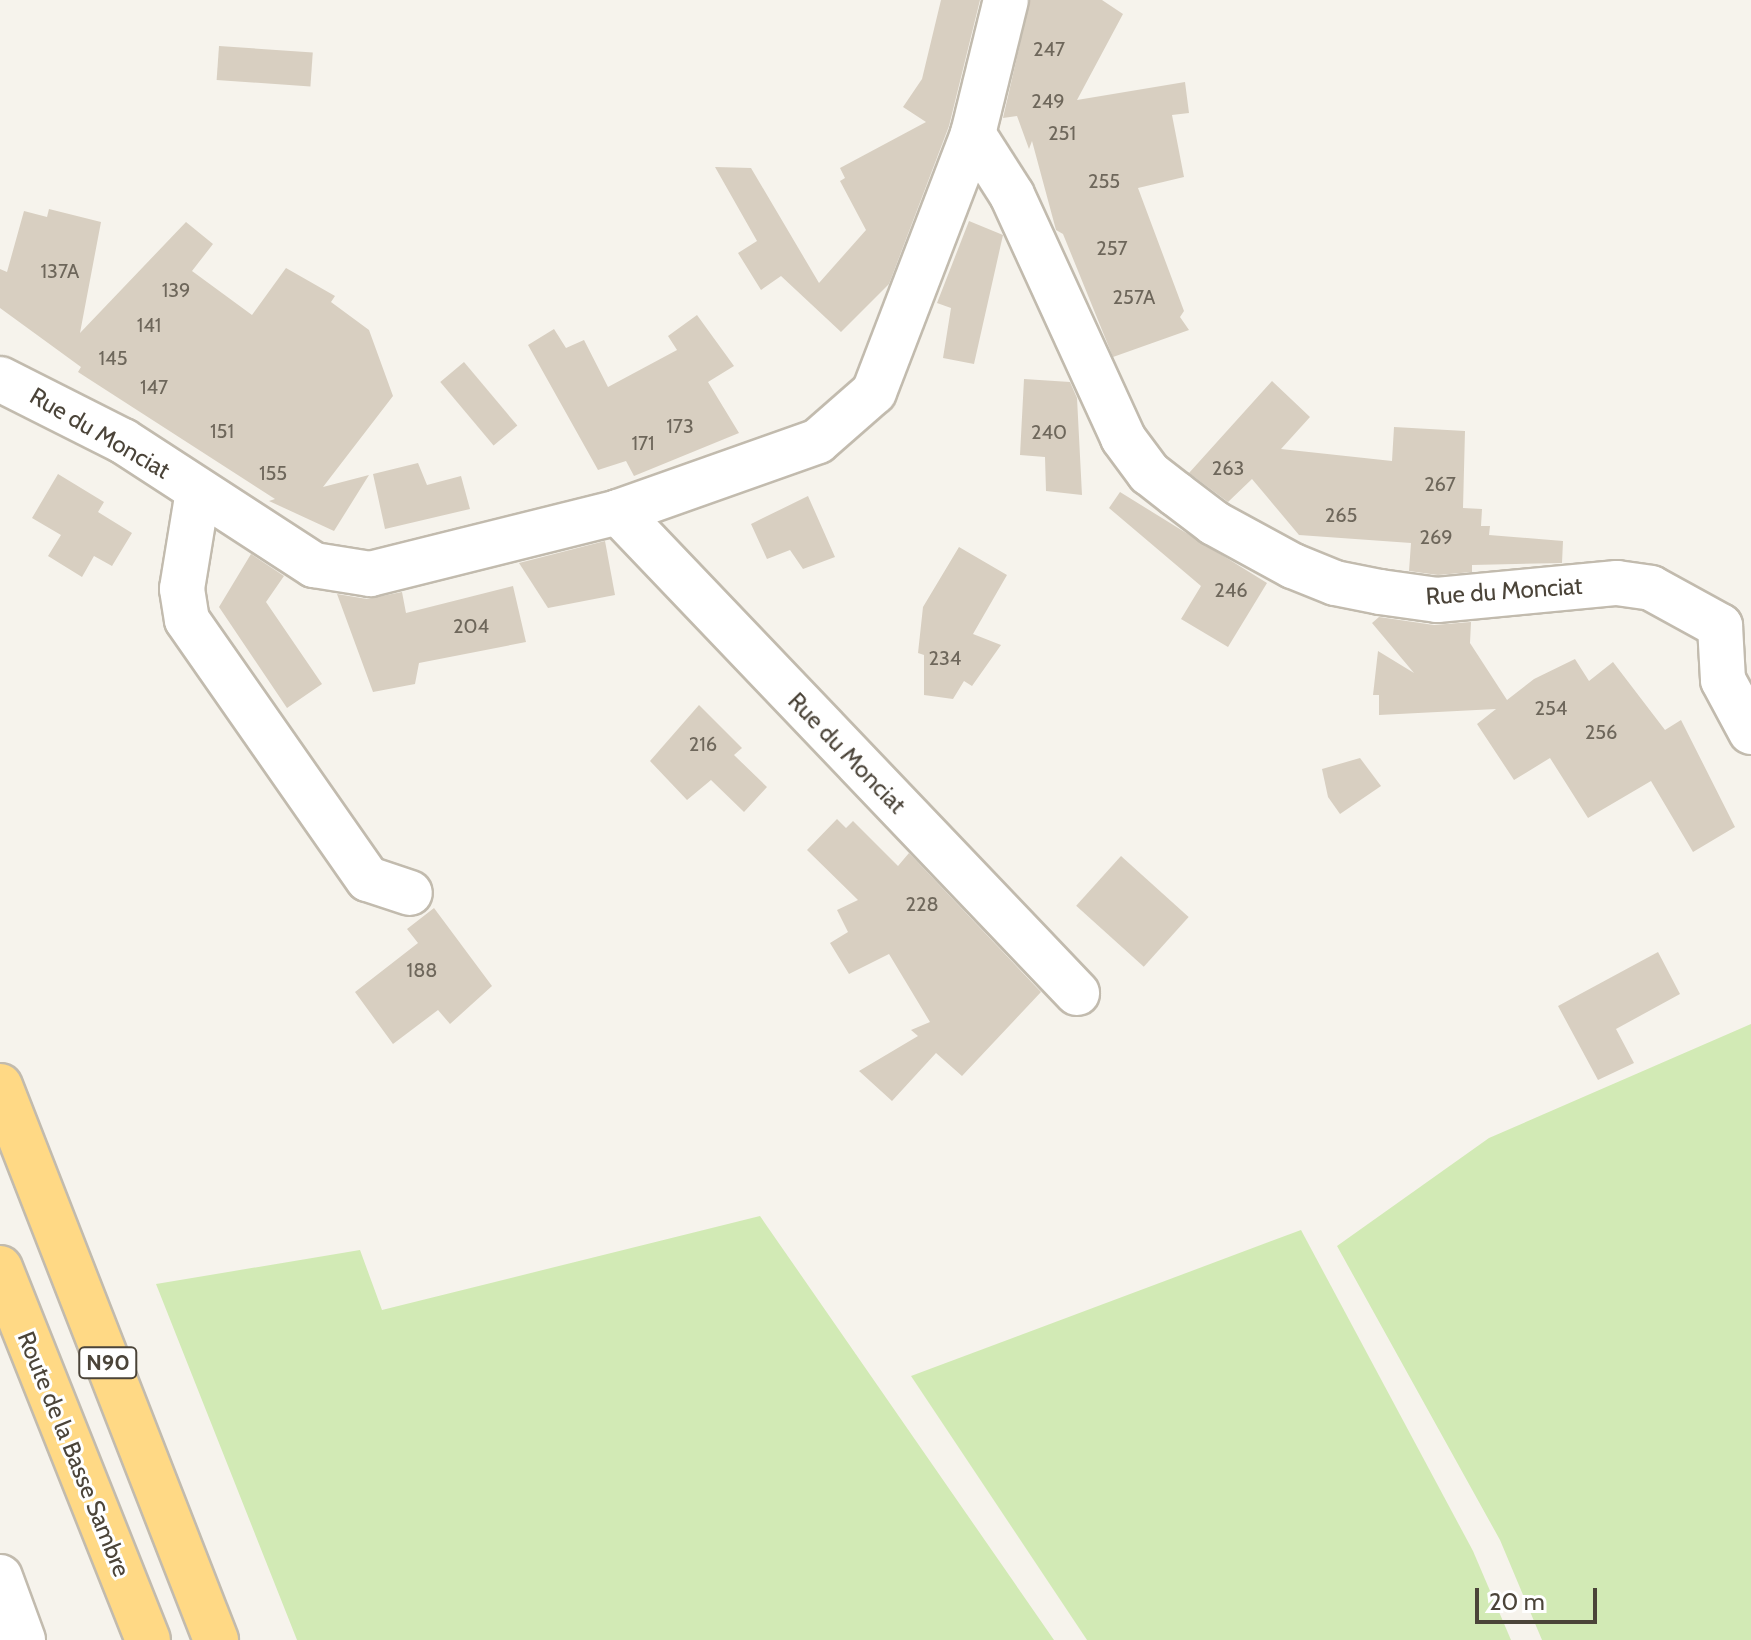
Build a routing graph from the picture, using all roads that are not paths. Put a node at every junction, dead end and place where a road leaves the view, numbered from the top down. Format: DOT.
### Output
graph roads {
  1 [pos="1006,0"];
  2 [pos="973,134"];
  3 [pos="0,379"];
  4 [pos="198,491"];
  5 [pos="618,512"];
  6 [pos="1751,732"];
  7 [pos="410,893"];
  8 [pos="1077,993"];
  9 [pos="0,1086"];
  10 [pos="0,1268"];
  11 [pos="0,1577"];
  12 [pos="23,1640"];
  13 [pos="148,1640"];
  14 [pos="216,1640"];
  1 -- 2 [label="street, Rue du Monciat"];
  2 -- 5 [label="street, Rue du Monciat"];
  2 -- 6 [label="street, Rue du Monciat"];
  3 -- 4 [label="street, Rue du Monciat"];
  4 -- 5 [label="street, Rue du Monciat"];
  4 -- 7 [label="street, Rue du Monciat"];
  5 -- 8 [label="street, Rue du Monciat"];
  9 -- 14 [label="highway, N90"];
  10 -- 13 [label="highway, Route de la Basse Sambre / N90"];
  11 -- 12 [label="street"];
}
